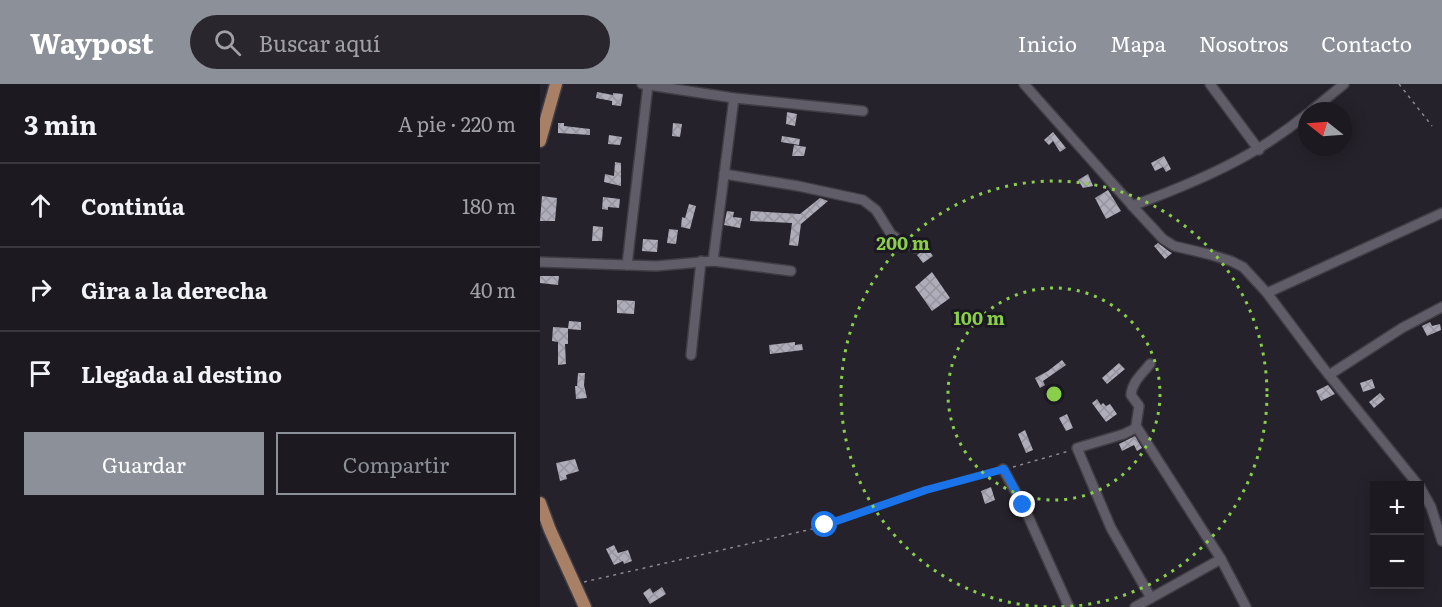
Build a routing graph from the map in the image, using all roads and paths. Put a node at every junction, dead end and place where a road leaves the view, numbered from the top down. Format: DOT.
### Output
graph roads {
  1 [pos="556,84"];
  2 [pos="1039,84"];
  3 [pos="1210,84"];
  4 [pos="1344,84"];
  5 [pos="1399,84"];
  6 [pos="645,85"];
  7 [pos="1028,88"];
  8 [pos="734,98"];
  9 [pos="1322,102"];
  10 [pos="863,111"];
  11 [pos="1298,121"];
  12 [pos="1432,126"];
  13 [pos="540,141"];
  14 [pos="1258,150"];
  15 [pos="724,174"];
  16 [pos="1132,206"];
  17 [pos="1442,213"];
  18 [pos="916,248"];
  19 [pos="701,261"];
  20 [pos="713,261"];
  21 [pos="540,262"];
  22 [pos="627,265"];
  23 [pos="791,271"];
  24 [pos="1267,293"];
  25 [pos="1442,307"];
  26 [pos="691,355"];
  27 [pos="1150,364"];
  28 [pos="1329,375"];
  29 [pos="1136,428"];
  30 [pos="1077,448"];
  31 [pos="1004,469"];
  32 [pos="1415,481"];
  33 [pos="1424,495"];
  34 [pos="540,503"];
  35 [pos="1442,542"];
  36 [pos="1221,559"];
  37 [pos="575,585"];
  38 [pos="1151,598"];
  39 [pos="585,607"];
  40 [pos="1069,607"];
  41 [pos="1135,607"];
  42 [pos="1246,607"];
  1 -- 13 [label="main road"];
  2 -- 7 [label="street"];
  3 -- 14 [label="street"];
  4 -- 9 [label="street"];
  5 -- 12 [label="path"];
  6 -- 8 [label="street"];
  6 -- 22 [label="street"];
  7 -- 16 [label="street"];
  8 -- 10 [label="street"];
  8 -- 15 [label="street"];
  11 -- 14 [label="street"];
  14 -- 16 [label="street"];
  15 -- 18 [label="street"];
  15 -- 20 [label="street"];
  16 -- 24 [label="street"];
  17 -- 24 [label="street"];
  19 -- 20 [label="street"];
  19 -- 22 [label="street"];
  19 -- 26 [label="street"];
  20 -- 23 [label="street"];
  21 -- 22 [label="street"];
  24 -- 28 [label="street"];
  25 -- 28 [label="street"];
  27 -- 29 [label="street"];
  28 -- 32 [label="street"];
  29 -- 30 [label="street"];
  29 -- 36 [label="street"];
  30 -- 31 [label="path"];
  30 -- 38 [label="street"];
  31 -- 37 [label="path"];
  31 -- 40 [label="street"];
  33 -- 35 [label="street"];
  34 -- 37 [label="main road"];
  36 -- 38 [label="street"];
  36 -- 42 [label="street"];
  37 -- 39 [label="main road"];
  38 -- 41 [label="street"];
}
